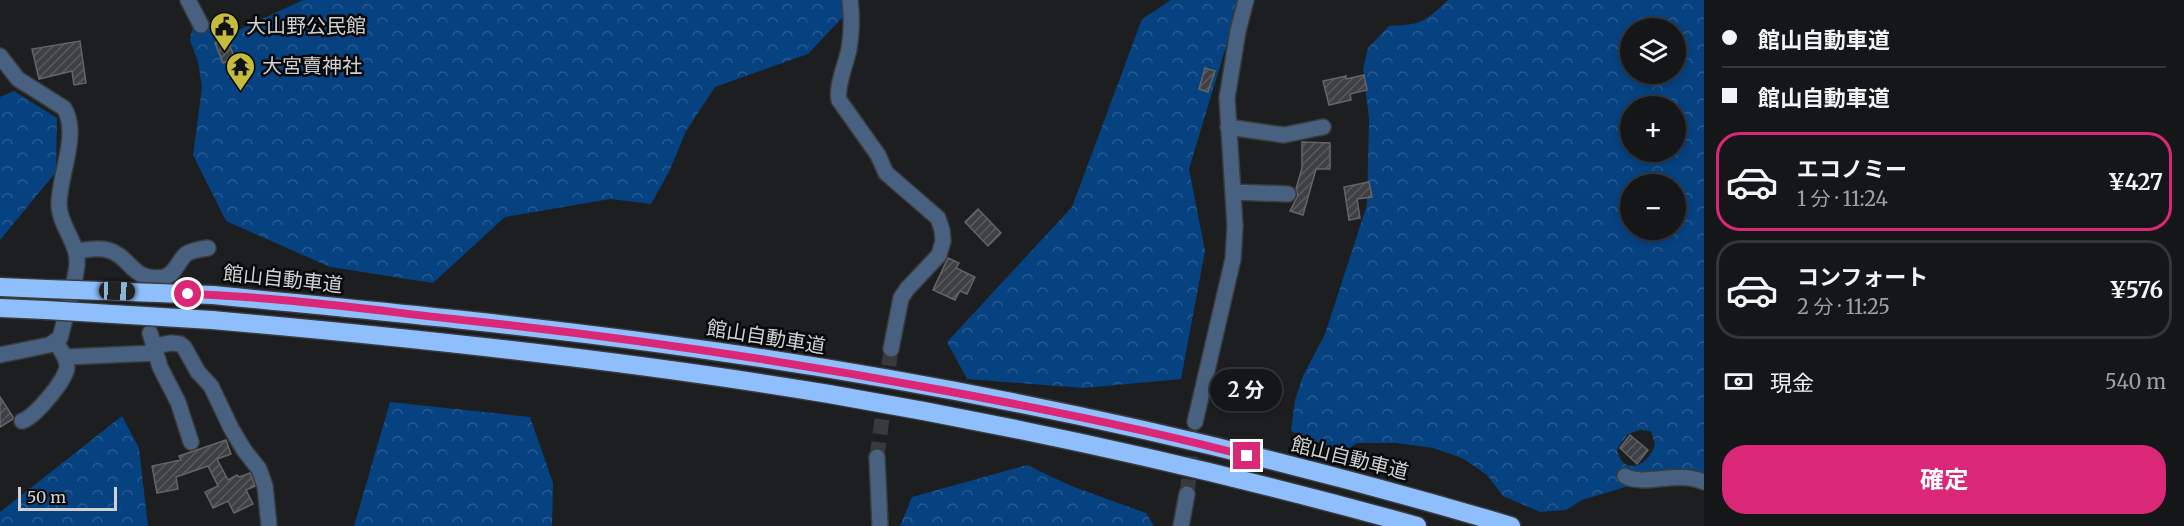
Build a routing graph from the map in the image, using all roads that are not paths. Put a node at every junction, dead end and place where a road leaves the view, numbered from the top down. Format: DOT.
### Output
graph roads {
  1 [pos="188,0"];
  2 [pos="850,0"];
  3 [pos="1246,0"];
  4 [pos="201,25"];
  5 [pos="0,56"];
  6 [pos="1228,127"];
  7 [pos="1323,127"];
  8 [pos="1233,192"];
  9 [pos="1288,194"];
  10 [pos="208,248"];
  11 [pos="76,251"];
  12 [pos="0,286"];
  13 [pos="0,308"];
  14 [pos="56,341"];
  15 [pos="153,344"];
  16 [pos="891,349"];
  17 [pos="0,355"];
  18 [pos="65,357"];
  19 [pos="22,421"];
  20 [pos="1195,422"];
  21 [pos="191,442"];
  22 [pos="877,457"];
  23 [pos="1625,476"];
  24 [pos="1704,483"];
  25 [pos="1187,494"];
  26 [pos="269,526"];
  27 [pos="880,526"];
  28 [pos="1181,526"];
  29 [pos="1417,526"];
  30 [pos="1511,526"];
  1 -- 4 [label="street"];
  2 -- 16 [label="street"];
  3 -- 6 [label="street"];
  5 -- 11 [label="street"];
  6 -- 7 [label="street"];
  6 -- 8 [label="street"];
  8 -- 9 [label="street"];
  8 -- 20 [label="street"];
  10 -- 11 [label="street"];
  11 -- 14 [label="street"];
  12 -- 30 [label="highway, 館山自動車道, bridge"];
  13 -- 29 [label="highway, bridge"];
  14 -- 17 [label="street"];
  14 -- 18 [label="street"];
  15 -- 18 [label="street"];
  15 -- 21 [label="street"];
  15 -- 26 [label="street"];
  18 -- 19 [label="street"];
  22 -- 27 [label="street"];
  23 -- 24 [label="street"];
  25 -- 28 [label="street"];
}
